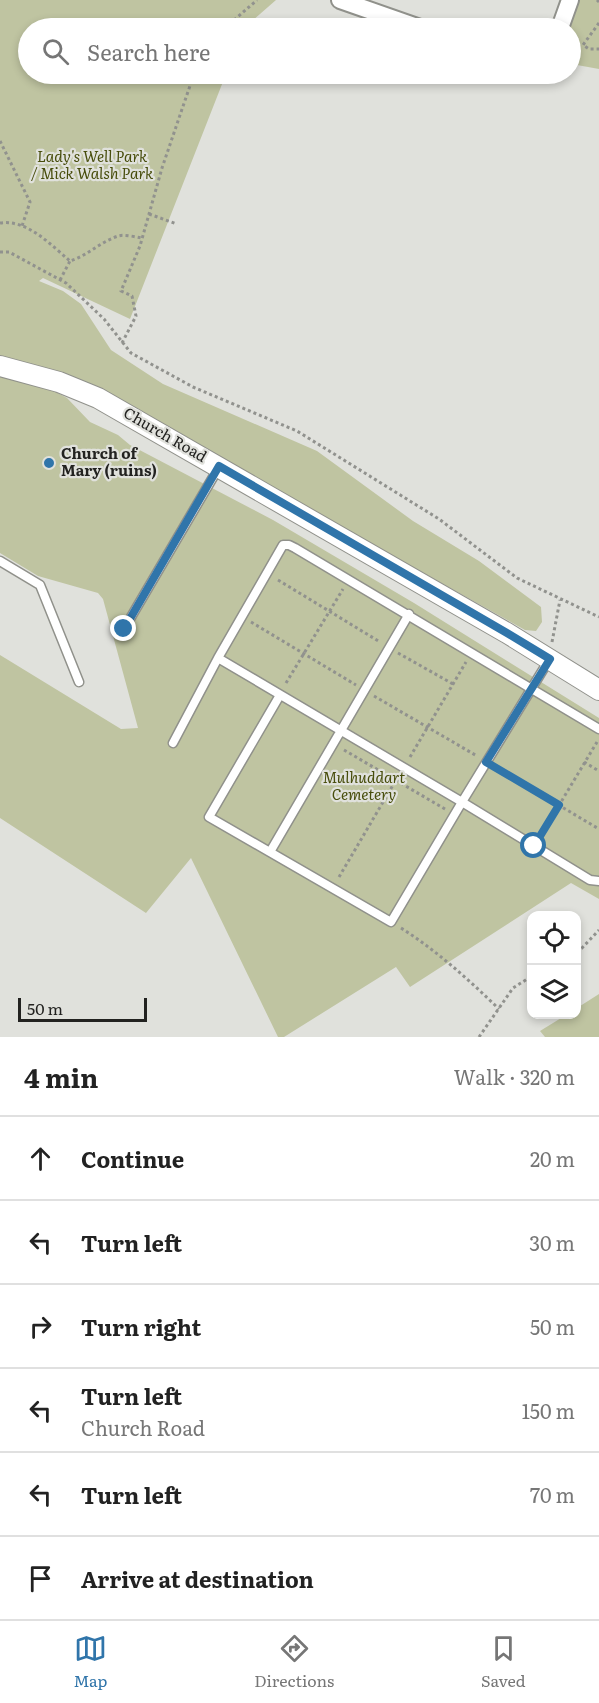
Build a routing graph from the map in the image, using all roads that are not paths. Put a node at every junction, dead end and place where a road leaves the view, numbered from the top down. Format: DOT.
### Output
graph roads {
  1 [pos="340,0"];
  2 [pos="570,0"];
  3 [pos="391,18"];
  4 [pos="564,18"];
  5 [pos="0,366"];
  6 [pos="219,466"];
  7 [pos="0,561"];
  8 [pos="409,614"];
  9 [pos="124,629"];
  10 [pos="218,658"];
  11 [pos="547,658"];
  12 [pos="79,682"];
  13 [pos="531,689"];
  14 [pos="599,690"];
  15 [pos="280,695"];
  16 [pos="599,729"];
  17 [pos="340,731"];
  18 [pos="173,743"];
  19 [pos="462,802"];
  20 [pos="270,852"];
  21 [pos="599,880"];
  1 -- 3 [label="street"];
  2 -- 4 [label="street"];
  5 -- 6 [label="street, Church Road"];
  6 -- 9 [label="lane"];
  6 -- 11 [label="street, Church Road"];
  7 -- 12 [label="lane"];
  8 -- 10 [label="lane"];
  8 -- 13 [label="lane"];
  8 -- 17 [label="lane"];
  10 -- 15 [label="lane"];
  10 -- 18 [label="lane"];
  11 -- 13 [label="lane"];
  11 -- 14 [label="street, Church Road"];
  13 -- 16 [label="lane"];
  13 -- 19 [label="lane"];
  15 -- 17 [label="lane"];
  15 -- 20 [label="lane"];
  17 -- 19 [label="lane"];
  17 -- 20 [label="lane"];
  19 -- 20 [label="lane"];
  19 -- 21 [label="lane"];
}
